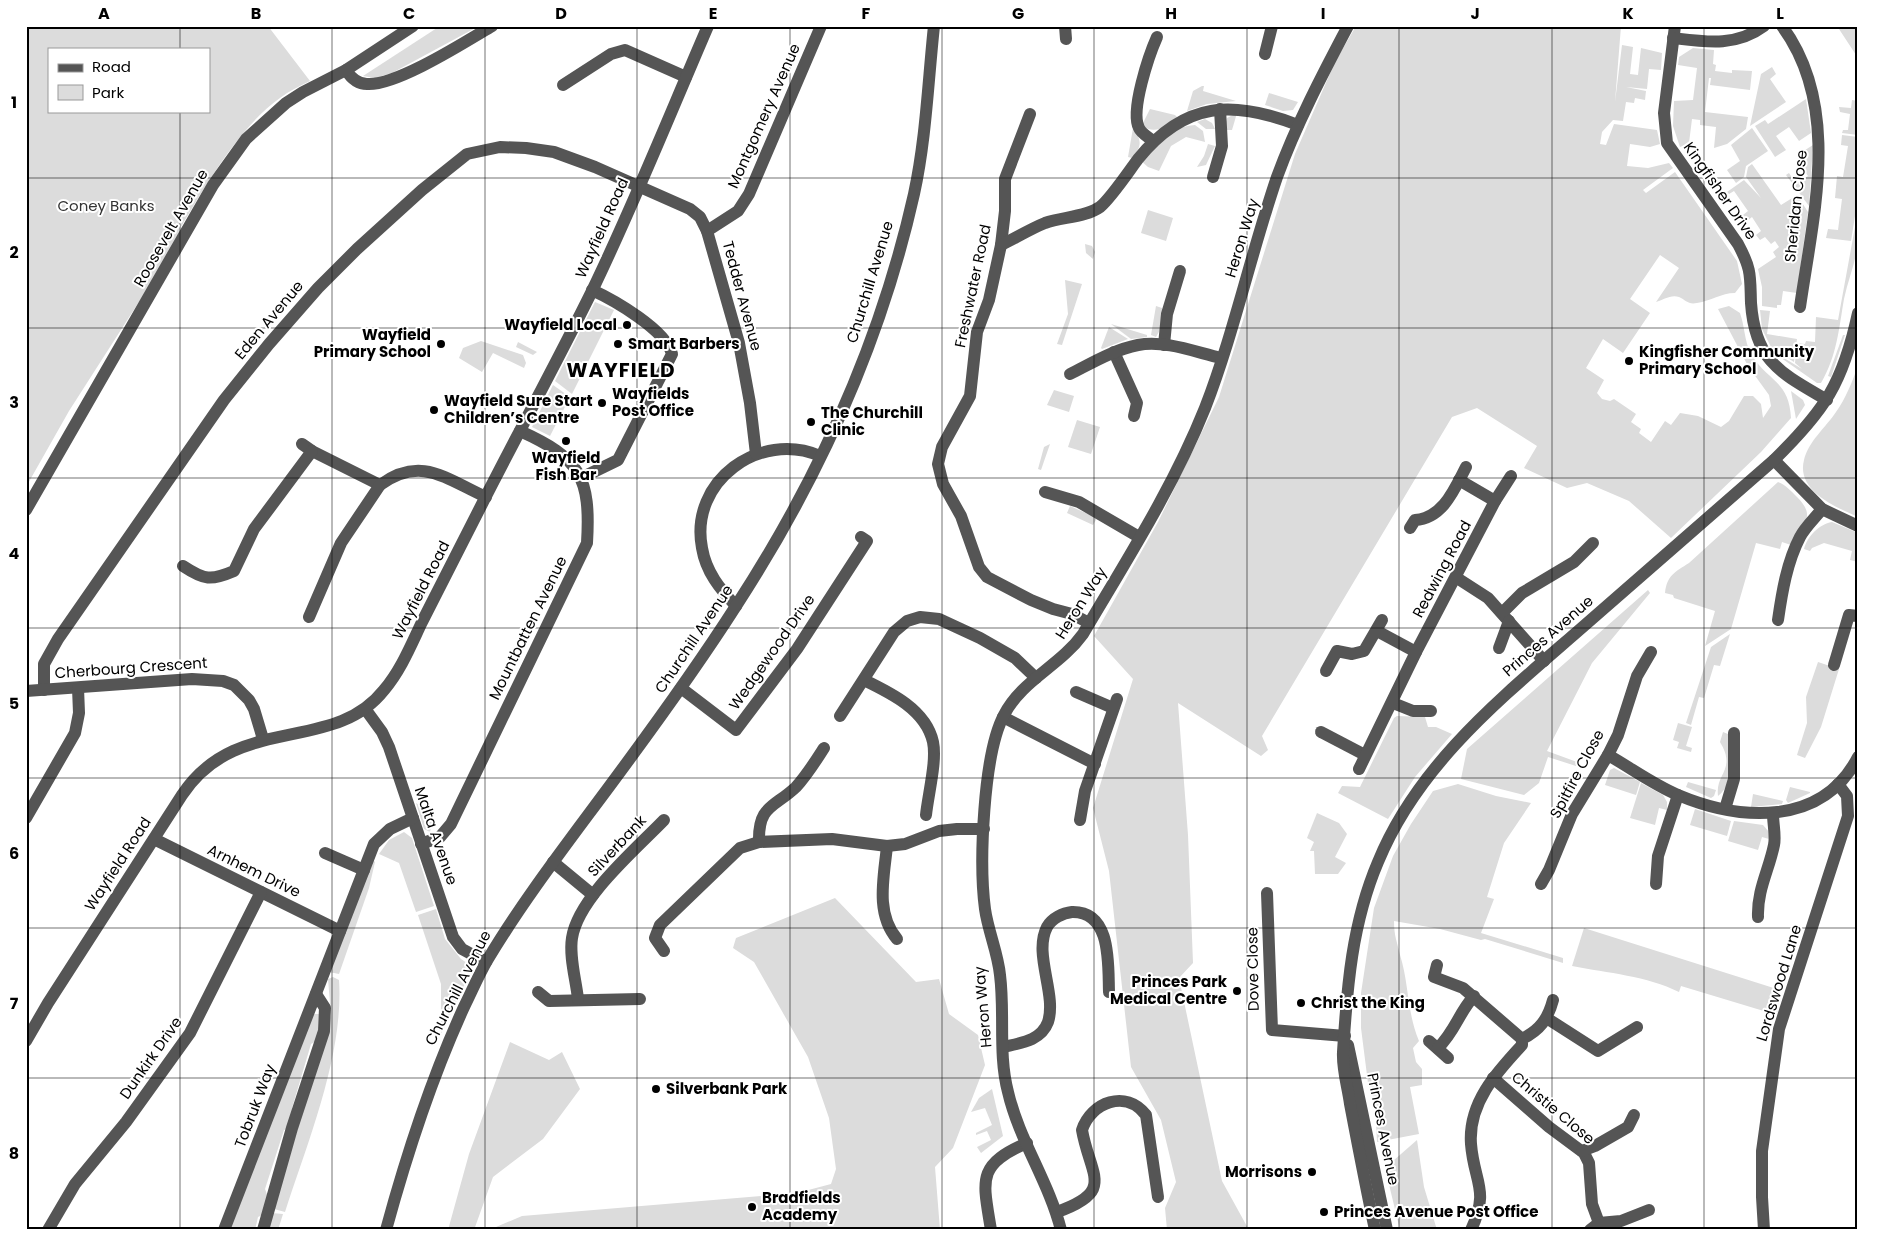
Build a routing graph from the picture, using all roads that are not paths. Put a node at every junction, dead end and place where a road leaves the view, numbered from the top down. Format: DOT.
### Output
graph roads {
  1 [pos="492,26"];
  2 [pos="708,26"];
  3 [pos="821,26"];
  4 [pos="934,26"];
  5 [pos="1272,26"];
  6 [pos="1348,26"];
  7 [pos="1764,26"];
  8 [pos="1782,26"];
  9 [pos="408,28"];
  10 [pos="1674,32"];
  11 [pos="1157,37"];
  12 [pos="1265,54"];
  13 [pos="346,70"];
  14 [pos="686,77"];
  15 [pos="572,84"];
  16 [pos="1220,109"];
  17 [pos="1030,114"];
  18 [pos="1298,125"];
  19 [pos="1153,141"];
  20 [pos="1213,177"];
  21 [pos="638,186"];
  22 [pos="707,231"];
  23 [pos="1001,245"];
  24 [pos="1180,271"];
  25 [pos="592,290"];
  26 [pos="1800,307"];
  27 [pos="1858,313"];
  28 [pos="1164,345"];
  29 [pos="1114,352"];
  30 [pos="1221,358"];
  31 [pos="1070,374"];
  32 [pos="1827,400"];
  33 [pos="1134,416"];
  34 [pos="520,431"];
  35 [pos="756,454"];
  36 [pos="820,456"];
  37 [pos="1774,460"];
  38 [pos="1466,467"];
  39 [pos="1511,476"];
  40 [pos="581,478"];
  41 [pos="1459,480"];
  42 [pos="380,485"];
  43 [pos="1045,492"];
  44 [pos="486,497"];
  45 [pos="1496,501"];
  46 [pos="1822,509"];
  47 [pos="26,510"];
  48 [pos="1858,526"];
  49 [pos="1410,528"];
  50 [pos="861,537"];
  51 [pos="1139,537"];
  52 [pos="1593,543"];
  53 [pos="183,566"];
  54 [pos="1457,578"];
  55 [pos="736,606"];
  56 [pos="1506,616"];
  57 [pos="1858,616"];
  58 [pos="309,617"];
  59 [pos="1778,620"];
  60 [pos="1089,623"];
  61 [pos="1499,648"];
  62 [pos="1416,652"];
  63 [pos="1651,652"];
  64 [pos="1544,661"];
  65 [pos="1834,664"];
  66 [pos="1326,671"];
  67 [pos="1036,678"];
  68 [pos="864,680"];
  69 [pos="78,688"];
  70 [pos="681,688"];
  71 [pos="44,690"];
  72 [pos="26,692"];
  73 [pos="1076,692"];
  74 [pos="1393,704"];
  75 [pos="366,710"];
  76 [pos="1431,711"];
  77 [pos="840,716"];
  78 [pos="1003,716"];
  79 [pos="1320,732"];
  80 [pos="1734,733"];
  81 [pos="263,739"];
  82 [pos="824,748"];
  83 [pos="1366,755"];
  84 [pos="1608,755"];
  85 [pos="1858,757"];
  86 [pos="1095,764"];
  87 [pos="1359,768"];
  88 [pos="1838,784"];
  89 [pos="1678,795"];
  90 [pos="1724,809"];
  91 [pos="1773,814"];
  92 [pos="926,815"];
  93 [pos="26,818"];
  94 [pos="413,818"];
  95 [pos="664,820"];
  96 [pos="1080,820"];
  97 [pos="984,829"];
  98 [pos="154,839"];
  99 [pos="759,842"];
  100 [pos="421,844"];
  101 [pos="887,846"];
  102 [pos="325,853"];
  103 [pos="553,862"];
  104 [pos="364,870"];
  105 [pos="1541,884"];
  106 [pos="1656,884"];
  107 [pos="261,892"];
  108 [pos="1267,893"];
  109 [pos="593,895"];
  110 [pos="1758,917"];
  111 [pos="340,931"];
  112 [pos="897,939"];
  113 [pos="664,951"];
  114 [pos="486,962"];
  115 [pos="1437,965"];
  116 [pos="538,992"];
  117 [pos="1109,992"];
  118 [pos="316,994"];
  119 [pos="1474,996"];
  120 [pos="640,999"];
  121 [pos="578,1000"];
  122 [pos="1553,1000"];
  123 [pos="1548,1019"];
  124 [pos="1637,1027"];
  125 [pos="1346,1036"];
  126 [pos="1522,1039"];
  127 [pos="26,1041"];
  128 [pos="1003,1047"];
  129 [pos="1448,1058"];
  130 [pos="1493,1078"];
  131 [pos="1634,1115"];
  132 [pos="1027,1143"];
  133 [pos="1582,1150"];
  134 [pos="1158,1197"];
  135 [pos="1649,1210"];
  136 [pos="1057,1212"];
  137 [pos="1594,1227"];
  138 [pos="48,1230"];
  139 [pos="224,1230"];
  140 [pos="263,1230"];
  141 [pos="386,1230"];
  142 [pos="991,1230"];
  143 [pos="1061,1230"];
  144 [pos="1375,1230"];
  145 [pos="1386,1230"];
  146 [pos="1471,1230"];
  147 [pos="1764,1230"];
  1 -- 13 [label="street"];
  2 -- 14 [label="street, Wayfield Road"];
  3 -- 22 [label="street, Montgomery Avenue"];
  4 -- 36 [label="street, Churchill Avenue"];
  5 -- 12 [label="street"];
  6 -- 18 [label="street, Heron Way"];
  7 -- 10 [label="street"];
  8 -- 26 [label="street, Sheridan Close"];
  9 -- 13 [label="street, Roosevelt Avenue"];
  10 -- 32 [label="street, Kingfisher Drive"];
  11 -- 19 [label="street"];
  13 -- 47 [label="street, Roosevelt Avenue"];
  14 -- 15 [label="street"];
  14 -- 21 [label="street, Wayfield Road"];
  16 -- 18 [label="street"];
  16 -- 19 [label="street"];
  16 -- 20 [label="street"];
  17 -- 23 [label="street, Freshwater Road"];
  18 -- 30 [label="street, Heron Way"];
  19 -- 23 [label="street"];
  21 -- 22 [label="street, Tedder Avenue"];
  21 -- 25 [label="street, Wayfield Road"];
  21 -- 71 [label="street, Eden Avenue"];
  22 -- 35 [label="street, Tedder Avenue"];
  23 -- 60 [label="street, Freshwater Road"];
  24 -- 28 [label="street"];
  25 -- 34 [label="street, Wayfield Road"];
  25 -- 40 [label="street"];
  27 -- 32 [label="street, Princes Avenue"];
  28 -- 29 [label="street"];
  28 -- 30 [label="street"];
  29 -- 31 [label="street"];
  29 -- 33 [label="street"];
  30 -- 51 [label="street, Heron Way"];
  32 -- 37 [label="street, Princes Avenue"];
  34 -- 40 [label="street, Mountbatten Avenue"];
  34 -- 44 [label="street, Wayfield Road"];
  35 -- 36 [label="street"];
  35 -- 55 [label="street"];
  36 -- 55 [label="street, Churchill Avenue"];
  37 -- 46 [label="street"];
  37 -- 64 [label="street, Princes Avenue"];
  38 -- 41 [label="street, Redwing Road"];
  39 -- 45 [label="street, Redwing Road"];
  40 -- 100 [label="street, Mountbatten Avenue"];
  41 -- 45 [label="street"];
  41 -- 49 [label="street, Redwing Road"];
  42 -- 44 [label="street"];
  42 -- 53 [label="street"];
  42 -- 58 [label="street"];
  43 -- 51 [label="street"];
  44 -- 75 [label="street, Wayfield Road"];
  45 -- 54 [label="street, Redwing Road"];
  46 -- 48 [label="street"];
  46 -- 59 [label="street"];
  50 -- 70 [label="street, Wedgewood Drive"];
  51 -- 60 [label="street, Heron Way"];
  52 -- 56 [label="street"];
  54 -- 56 [label="street"];
  54 -- 62 [label="street, Redwing Road"];
  55 -- 70 [label="street, Churchill Avenue"];
  56 -- 61 [label="street"];
  56 -- 64 [label="street"];
  57 -- 65 [label="street"];
  60 -- 67 [label="street, Heron Way"];
  62 -- 66 [label="street"];
  62 -- 74 [label="street, Redwing Road"];
  63 -- 84 [label="street, Spitfire Close"];
  64 -- 125 [label="street, Princes Avenue"];
  67 -- 68 [label="street"];
  67 -- 78 [label="street, Heron Way"];
  68 -- 77 [label="street"];
  68 -- 92 [label="street"];
  69 -- 71 [label="street, Cherbourg Crescent"];
  69 -- 81 [label="street, Cherbourg Crescent"];
  69 -- 93 [label="street"];
  70 -- 103 [label="street, Churchill Avenue"];
  71 -- 72 [label="street, Cherbourg Crescent"];
  73 -- 86 [label="street"];
  74 -- 76 [label="street"];
  74 -- 83 [label="street, Redwing Road"];
  75 -- 81 [label="street, Wayfield Road"];
  75 -- 94 [label="street, Malta Avenue"];
  78 -- 86 [label="street"];
  78 -- 97 [label="street, Heron Way"];
  79 -- 83 [label="street"];
  80 -- 90 [label="street"];
  81 -- 98 [label="street, Wayfield Road"];
  82 -- 99 [label="street"];
  83 -- 87 [label="street, Redwing Road"];
  84 -- 89 [label="street"];
  84 -- 105 [label="street, Spitfire Close"];
  85 -- 88 [label="street"];
  86 -- 96 [label="street"];
  88 -- 91 [label="street"];
  88 -- 147 [label="street, Lordswood Lane"];
  89 -- 90 [label="street"];
  89 -- 106 [label="street"];
  90 -- 91 [label="street"];
  91 -- 110 [label="street"];
  94 -- 100 [label="street, Malta Avenue"];
  94 -- 104 [label="street, Tobruk Way"];
  95 -- 109 [label="street, Silverbank"];
  97 -- 101 [label="street"];
  97 -- 128 [label="street, Heron Way"];
  98 -- 107 [label="street, Arnhem Drive"];
  98 -- 127 [label="street, Wayfield Road"];
  99 -- 101 [label="street"];
  99 -- 113 [label="street"];
  100 -- 114 [label="street, Malta Avenue"];
  101 -- 112 [label="street"];
  102 -- 104 [label="street"];
  103 -- 109 [label="street, Silverbank"];
  103 -- 114 [label="street, Churchill Avenue"];
  104 -- 111 [label="street, Tobruk Way"];
  107 -- 111 [label="street, Arnhem Drive"];
  107 -- 138 [label="street, Dunkirk Drive"];
  108 -- 125 [label="street, Dove Close"];
  109 -- 121 [label="street, Silverbank"];
  111 -- 118 [label="street, Tobruk Way"];
  114 -- 141 [label="street, Churchill Avenue"];
  115 -- 119 [label="street"];
  116 -- 121 [label="street"];
  117 -- 128 [label="street"];
  118 -- 139 [label="street, Tobruk Way"];
  118 -- 140 [label="street"];
  119 -- 126 [label="street"];
  119 -- 129 [label="street"];
  120 -- 121 [label="street"];
  122 -- 123 [label="street"];
  123 -- 124 [label="street"];
  123 -- 126 [label="street"];
  125 -- 144 [label="street, Princes Avenue"];
  125 -- 145 [label="street, Princes Avenue"];
  126 -- 130 [label="street"];
  128 -- 132 [label="street, Heron Way"];
  130 -- 133 [label="street, Christie Close"];
  130 -- 146 [label="street"];
  131 -- 133 [label="street"];
  132 -- 136 [label="street, Heron Way"];
  132 -- 142 [label="street"];
  133 -- 137 [label="street, Christie Close"];
  134 -- 136 [label="street"];
  135 -- 137 [label="street, Christie Close"];
  136 -- 143 [label="street, Heron Way"];
}
